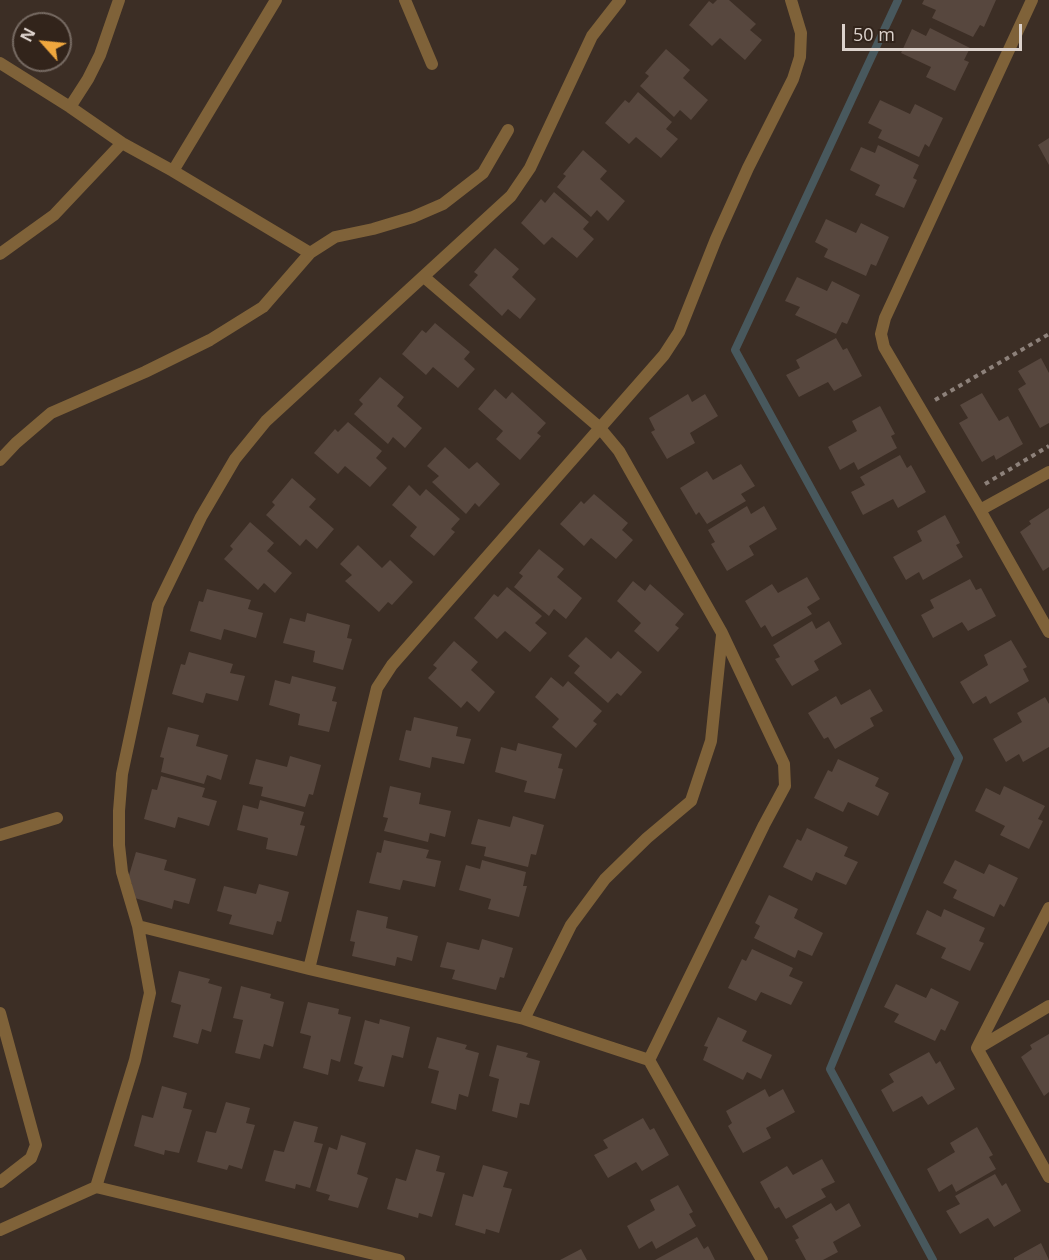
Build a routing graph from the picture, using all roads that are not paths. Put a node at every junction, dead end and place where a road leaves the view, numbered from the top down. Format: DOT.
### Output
graph roads {
  1 [pos="119,0"];
  2 [pos="276,0"];
  3 [pos="405,0"];
  4 [pos="620,0"];
  5 [pos="791,0"];
  6 [pos="1032,0"];
  7 [pos="0,63"];
  8 [pos="432,64"];
  9 [pos="70,107"];
  10 [pos="508,130"];
  11 [pos="122,143"];
  12 [pos="173,171"];
  13 [pos="310,253"];
  14 [pos="0,254"];
  15 [pos="424,277"];
  16 [pos="599,427"];
  17 [pos="0,460"];
  18 [pos="1049,472"];
  19 [pos="980,510"];
  20 [pos="1049,632"];
  21 [pos="722,633"];
  22 [pos="57,818"];
  23 [pos="0,835"];
  24 [pos="1049,908"];
  25 [pos="138,926"];
  26 [pos="309,969"];
  27 [pos="1049,1006"];
  28 [pos="0,1013"];
  29 [pos="524,1019"];
  30 [pos="977,1048"];
  31 [pos="649,1060"];
  32 [pos="1049,1177"];
  33 [pos="0,1182"];
  34 [pos="96,1187"];
  35 [pos="0,1230"];
  36 [pos="399,1260"];
  37 [pos="762,1260"];
  1 -- 9 [label="street"];
  2 -- 12 [label="street"];
  3 -- 8 [label="street"];
  4 -- 15 [label="street"];
  5 -- 16 [label="street"];
  6 -- 19 [label="street"];
  7 -- 9 [label="street"];
  9 -- 11 [label="street"];
  10 -- 13 [label="street"];
  11 -- 12 [label="street"];
  11 -- 14 [label="street"];
  12 -- 13 [label="street"];
  13 -- 17 [label="street"];
  15 -- 16 [label="street"];
  15 -- 25 [label="street"];
  16 -- 21 [label="street"];
  16 -- 26 [label="street"];
  18 -- 19 [label="street"];
  19 -- 20 [label="street"];
  21 -- 29 [label="street"];
  21 -- 31 [label="street"];
  22 -- 23 [label="street"];
  24 -- 30 [label="street"];
  25 -- 26 [label="street"];
  25 -- 34 [label="street"];
  26 -- 29 [label="street"];
  27 -- 30 [label="street"];
  28 -- 33 [label="street"];
  29 -- 31 [label="street"];
  30 -- 32 [label="street"];
  31 -- 37 [label="street"];
  34 -- 35 [label="street"];
  34 -- 36 [label="street"];
}
